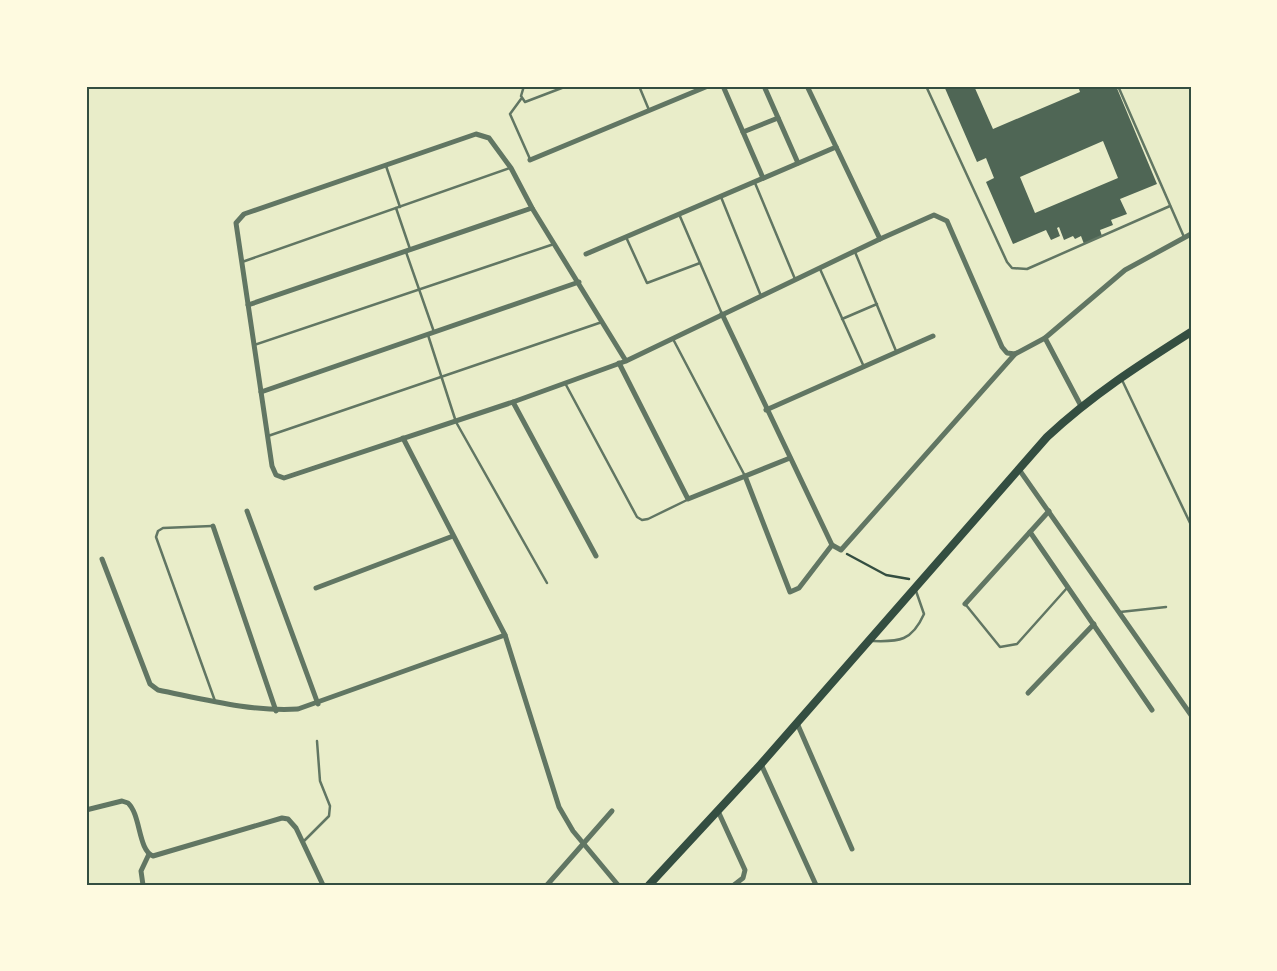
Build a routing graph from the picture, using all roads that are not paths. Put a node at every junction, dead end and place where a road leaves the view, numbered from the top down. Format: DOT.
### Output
graph roads {
  1 [pos="524,86"];
  2 [pos="567,86"];
  3 [pos="639,86"];
  4 [pos="708,86"];
  5 [pos="723,86"];
  6 [pos="764,86"];
  7 [pos="807,86"];
  8 [pos="926,86"];
  9 [pos="1118,86"];
  10 [pos="521,99"];
  11 [pos="649,111"];
  12 [pos="778,118"];
  13 [pos="743,132"];
  14 [pos="836,147"];
  15 [pos="530,160"];
  16 [pos="798,163"];
  17 [pos="385,165"];
  18 [pos="511,168"];
  19 [pos="763,178"];
  20 [pos="755,181"];
  21 [pos="720,197"];
  22 [pos="1170,206"];
  23 [pos="400,207"];
  24 [pos="396,208"];
  25 [pos="532,208"];
  26 [pos="679,214"];
  27 [pos="1191,234"];
  28 [pos="626,237"];
  29 [pos="1184,237"];
  30 [pos="880,239"];
  31 [pos="556,243"];
  32 [pos="408,250"];
  33 [pos="855,251"];
  34 [pos="586,254"];
  35 [pos="242,262"];
  36 [pos="700,263"];
  37 [pos="819,268"];
  38 [pos="795,279"];
  39 [pos="579,282"];
  40 [pos="419,290"];
  41 [pos="761,296"];
  42 [pos="876,304"];
  43 [pos="248,305"];
  44 [pos="722,314"];
  45 [pos="842,319"];
  46 [pos="602,322"];
  47 [pos="1191,332"];
  48 [pos="431,334"];
  49 [pos="933,336"];
  50 [pos="673,338"];
  51 [pos="1045,338"];
  52 [pos="254,345"];
  53 [pos="897,352"];
  54 [pos="1015,354"];
  55 [pos="626,361"];
  56 [pos="619,364"];
  57 [pos="864,367"];
  58 [pos="1120,376"];
  59 [pos="441,377"];
  60 [pos="566,383"];
  61 [pos="261,392"];
  62 [pos="513,402"];
  63 [pos="1081,406"];
  64 [pos="766,410"];
  65 [pos="456,422"];
  66 [pos="268,436"];
  67 [pos="403,438"];
  68 [pos="790,458"];
  69 [pos="1018,468"];
  70 [pos="745,476"];
  71 [pos="688,499"];
  72 [pos="247,511"];
  73 [pos="1049,511"];
  74 [pos="1191,525"];
  75 [pos="213,526"];
  76 [pos="1030,532"];
  77 [pos="453,536"];
  78 [pos="832,545"];
  79 [pos="596,556"];
  80 [pos="102,559"];
  81 [pos="547,583"];
  82 [pos="918,584"];
  83 [pos="1068,587"];
  84 [pos="316,588"];
  85 [pos="965,604"];
  86 [pos="1166,607"];
  87 [pos="1120,612"];
  88 [pos="1094,624"];
  89 [pos="505,635"];
  90 [pos="869,640"];
  91 [pos="1028,693"];
  92 [pos="215,702"];
  93 [pos="318,704"];
  94 [pos="276,710"];
  95 [pos="1152,710"];
  96 [pos="1191,715"];
  97 [pos="797,723"];
  98 [pos="317,741"];
  99 [pos="761,764"];
  100 [pos="86,810"];
  101 [pos="612,811"];
  102 [pos="718,811"];
  103 [pos="303,843"];
  104 [pos="582,843"];
  105 [pos="852,850"];
  106 [pos="149,854"];
  107 [pos="143,885"];
  108 [pos="323,885"];
  109 [pos="547,885"];
  110 [pos="618,885"];
  111 [pos="650,885"];
  112 [pos="734,885"];
  113 [pos="816,885"];
  1 -- 10 [label="lane"];
  2 -- 10 [label="lane"];
  3 -- 11 [label="lane"];
  4 -- 11 [label="street"];
  5 -- 13 [label="street"];
  6 -- 12 [label="street"];
  7 -- 14 [label="street"];
  8 -- 22 [label="lane"];
  9 -- 22 [label="lane"];
  10 -- 15 [label="lane"];
  11 -- 15 [label="street"];
  12 -- 13 [label="street"];
  12 -- 16 [label="street"];
  13 -- 19 [label="street"];
  14 -- 16 [label="street"];
  14 -- 30 [label="street"];
  16 -- 19 [label="street"];
  17 -- 18 [label="street"];
  17 -- 23 [label="lane"];
  17 -- 35 [label="street"];
  18 -- 23 [label="lane"];
  18 -- 25 [label="street"];
  19 -- 20 [label="street"];
  20 -- 21 [label="street"];
  20 -- 38 [label="lane"];
  21 -- 26 [label="street"];
  21 -- 41 [label="lane"];
  22 -- 29 [label="lane"];
  23 -- 24 [label="lane"];
  24 -- 32 [label="lane"];
  24 -- 35 [label="lane"];
  25 -- 31 [label="street"];
  25 -- 32 [label="street"];
  26 -- 28 [label="street"];
  26 -- 36 [label="lane"];
  27 -- 29 [label="street"];
  28 -- 34 [label="street"];
  28 -- 36 [label="lane"];
  29 -- 51 [label="street"];
  30 -- 33 [label="street"];
  30 -- 54 [label="street"];
  31 -- 39 [label="street"];
  31 -- 40 [label="lane"];
  32 -- 40 [label="lane"];
  32 -- 43 [label="street"];
  33 -- 37 [label="street"];
  33 -- 42 [label="lane"];
  35 -- 43 [label="street"];
  36 -- 44 [label="lane"];
  37 -- 38 [label="street"];
  37 -- 45 [label="lane"];
  38 -- 41 [label="street"];
  39 -- 46 [label="street"];
  39 -- 48 [label="street"];
  40 -- 48 [label="lane"];
  40 -- 52 [label="lane"];
  41 -- 44 [label="street"];
  42 -- 45 [label="lane"];
  42 -- 53 [label="lane"];
  43 -- 52 [label="street"];
  44 -- 50 [label="street"];
  44 -- 64 [label="street"];
  45 -- 57 [label="lane"];
  46 -- 55 [label="street"];
  46 -- 59 [label="lane"];
  47 -- 58 [label="main road"];
  48 -- 59 [label="lane"];
  48 -- 61 [label="street"];
  49 -- 53 [label="street"];
  50 -- 55 [label="street"];
  50 -- 70 [label="lane"];
  51 -- 54 [label="street"];
  51 -- 63 [label="street"];
  52 -- 61 [label="street"];
  53 -- 57 [label="street"];
  54 -- 78 [label="street"];
  55 -- 56 [label="street"];
  56 -- 60 [label="street"];
  56 -- 71 [label="street"];
  57 -- 64 [label="street"];
  58 -- 63 [label="main road"];
  58 -- 74 [label="lane"];
  59 -- 65 [label="lane"];
  59 -- 66 [label="lane"];
  60 -- 62 [label="street"];
  60 -- 71 [label="lane"];
  61 -- 66 [label="street"];
  62 -- 65 [label="street"];
  62 -- 79 [label="street"];
  63 -- 69 [label="main road"];
  64 -- 68 [label="street"];
  65 -- 67 [label="street"];
  65 -- 81 [label="lane"];
  66 -- 67 [label="street"];
  67 -- 77 [label="street"];
  68 -- 70 [label="street"];
  68 -- 78 [label="street"];
  69 -- 73 [label="street"];
  69 -- 82 [label="main road"];
  70 -- 71 [label="street"];
  70 -- 78 [label="street"];
  72 -- 93 [label="street"];
  73 -- 76 [label="street"];
  73 -- 87 [label="street"];
  75 -- 92 [label="lane"];
  75 -- 94 [label="street"];
  76 -- 83 [label="street"];
  76 -- 85 [label="street"];
  77 -- 84 [label="street"];
  77 -- 89 [label="street"];
  80 -- 92 [label="street"];
  82 -- 90 [label="main road"];
  82 -- 90 [label="lane"];
  83 -- 85 [label="lane"];
  83 -- 88 [label="street"];
  86 -- 87 [label="lane"];
  87 -- 96 [label="street"];
  88 -- 91 [label="street"];
  88 -- 95 [label="street"];
  89 -- 93 [label="street"];
  89 -- 104 [label="street"];
  90 -- 97 [label="main road"];
  92 -- 94 [label="street"];
  93 -- 94 [label="street"];
  97 -- 99 [label="main road"];
  97 -- 105 [label="street"];
  98 -- 103 [label="lane"];
  99 -- 102 [label="main road"];
  99 -- 113 [label="street"];
  100 -- 106 [label="street"];
  101 -- 104 [label="street"];
  102 -- 111 [label="main road"];
  102 -- 112 [label="street"];
  103 -- 106 [label="street"];
  103 -- 108 [label="street"];
  104 -- 109 [label="street"];
  104 -- 110 [label="street"];
  106 -- 107 [label="street"];
}
